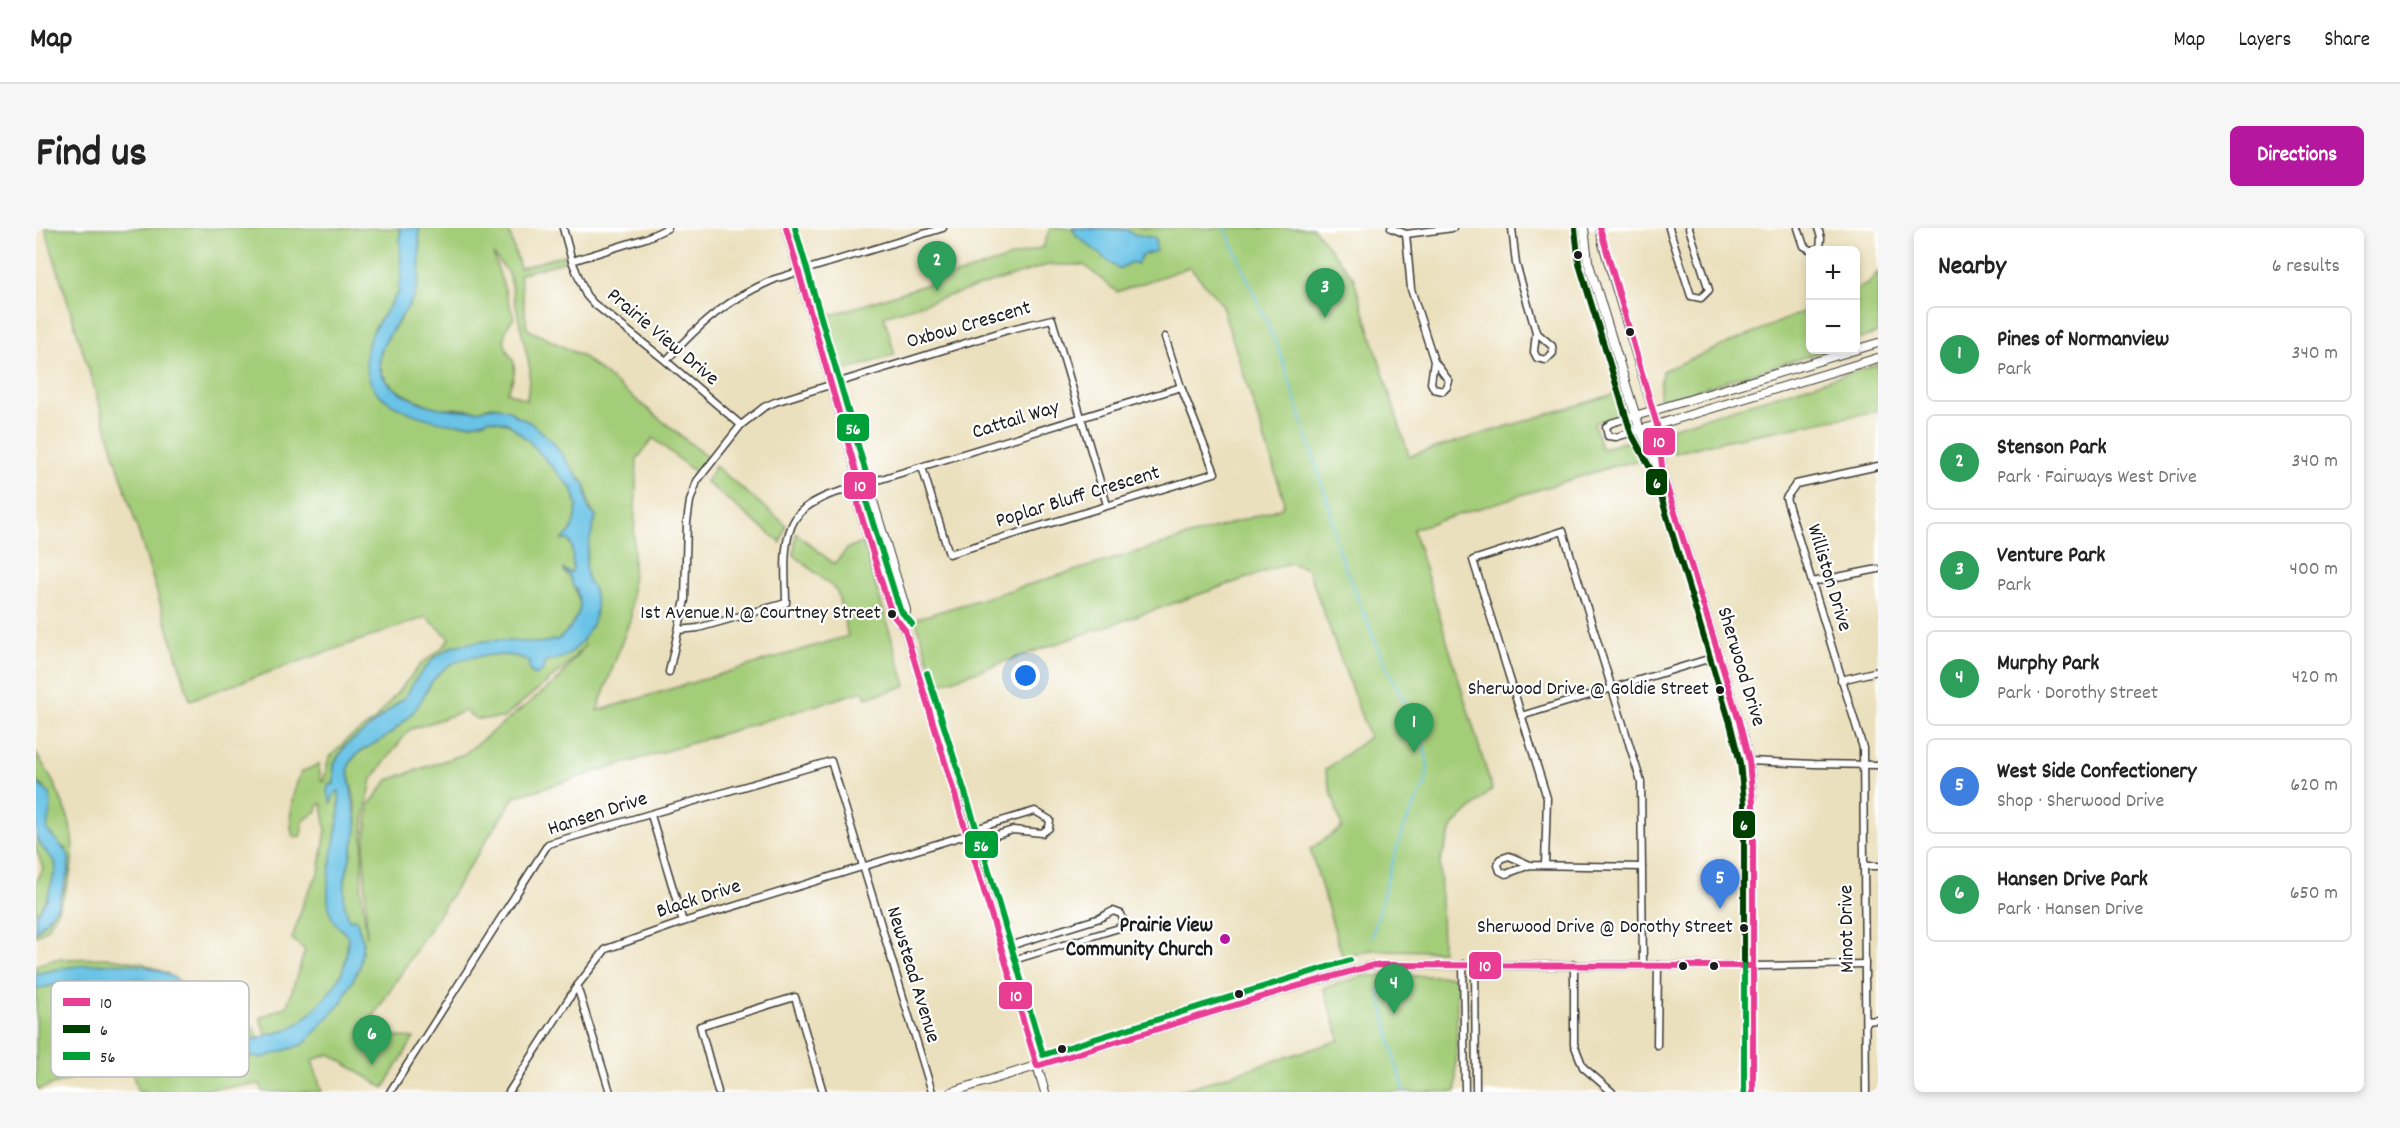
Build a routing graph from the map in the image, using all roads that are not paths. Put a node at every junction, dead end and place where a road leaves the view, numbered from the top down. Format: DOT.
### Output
graph roads {
  1 [pos="562,228"];
  2 [pos="666,228"];
  3 [pos="786,228"];
  4 [pos="944,228"];
  5 [pos="1391,228"];
  6 [pos="1453,228"];
  7 [pos="1512,228"];
  8 [pos="1584,228"];
  9 [pos="1600,228"];
  10 [pos="1669,228"];
  11 [pos="1689,228"];
  12 [pos="1798,228"];
  13 [pos="1818,228"];
  14 [pos="1406,234"];
  15 [pos="1820,246"];
  16 [pos="1806,247"];
  17 [pos="572,261"];
  18 [pos="798,272"];
  19 [pos="1536,332"];
  20 [pos="1165,337"];
  21 [pos="1878,343"];
  22 [pos="1878,358"];
  23 [pos="666,361"];
  24 [pos="1434,361"];
  25 [pos="832,384"];
  26 [pos="1181,387"];
  27 [pos="1653,412"];
  28 [pos="1635,416"];
  29 [pos="1080,418"];
  30 [pos="741,425"];
  31 [pos="1657,425"];
  32 [pos="1640,430"];
  33 [pos="1878,466"];
  34 [pos="922,467"];
  35 [pos="1663,474"];
  36 [pos="860,485"];
  37 [pos="1107,505"];
  38 [pos="1878,568"];
  39 [pos="1812,582"];
  40 [pos="679,630"];
  41 [pos="905,630"];
  42 [pos="1718,656"];
  43 [pos="1878,671"];
  44 [pos="669,672"];
  45 [pos="1841,680"];
  46 [pos="1612,687"];
  47 [pos="1521,716"];
  48 [pos="1749,761"];
  49 [pos="1863,765"];
  50 [pos="1878,765"];
  51 [pos="651,815"];
  52 [pos="969,836"];
  53 [pos="1530,865"];
  54 [pos="1545,865"];
  55 [pos="1864,866"];
  56 [pos="1878,866"];
  57 [pos="862,867"];
  58 [pos="1642,867"];
  59 [pos="683,922"];
  60 [pos="1003,948"];
  61 [pos="1007,962"];
  62 [pos="1463,964"];
  63 [pos="1475,964"];
  64 [pos="1574,964"];
  65 [pos="1865,964"];
  66 [pos="1643,965"];
  67 [pos="1658,965"];
  68 [pos="1753,966"];
  69 [pos="577,986"];
  70 [pos="1878,1020"];
  71 [pos="1866,1021"];
  72 [pos="1657,1045"];
  73 [pos="1037,1066"];
  74 [pos="390,1092"];
  75 [pos="509,1092"];
  76 [pos="610,1092"];
  77 [pos="718,1092"];
  78 [pos="823,1092"];
  79 [pos="932,1092"];
  80 [pos="951,1092"];
  81 [pos="1045,1092"];
  82 [pos="1465,1092"];
  83 [pos="1476,1092"];
  84 [pos="1612,1092"];
  85 [pos="1753,1092"];
  86 [pos="1866,1092"];
  1 -- 17 [label="street, Prairie View Drive"];
  2 -- 17 [label="street"];
  3 -- 18 [label="street"];
  4 -- 18 [label="street"];
  5 -- 14 [label="street"];
  6 -- 14 [label="street"];
  7 -- 19 [label="street"];
  8 -- 28 [label="street, Sherwood Drive"];
  9 -- 27 [label="street, Sherwood Drive"];
  10 -- 11 [label="street"];
  12 -- 16 [label="street"];
  13 -- 15 [label="street"];
  14 -- 24 [label="street"];
  17 -- 23 [label="street, Prairie View Drive"];
  18 -- 23 [label="street"];
  18 -- 25 [label="street"];
  19 -- 19 [label="street"];
  20 -- 26 [label="street"];
  21 -- 27 [label="street"];
  22 -- 31 [label="street"];
  23 -- 30 [label="street, Prairie View Drive"];
  24 -- 24 [label="street"];
  25 -- 29 [label="street, Oxbow Crescent"];
  25 -- 30 [label="street"];
  25 -- 36 [label="street"];
  26 -- 29 [label="street, Cattail Way"];
  26 -- 37 [label="street, Poplar Bluff Crescent"];
  27 -- 28 [label="street"];
  27 -- 31 [label="street, Sherwood Drive"];
  28 -- 32 [label="street, Sherwood Drive"];
  28 -- 32 [label="street"];
  29 -- 34 [label="street, Cattail Way"];
  29 -- 37 [label="street"];
  30 -- 40 [label="street"];
  31 -- 32 [label="street"];
  31 -- 35 [label="street, Sherwood Drive"];
  32 -- 35 [label="street, Sherwood Drive"];
  33 -- 39 [label="street, Williston Drive"];
  34 -- 36 [label="street, Cattail Way"];
  34 -- 37 [label="street, Poplar Bluff Crescent"];
  35 -- 42 [label="street, Sherwood Drive"];
  36 -- 40 [label="street, Cattail Way"];
  36 -- 41 [label="street"];
  36 -- 41 [label="street"];
  38 -- 39 [label="street"];
  39 -- 45 [label="street, Williston Drive"];
  40 -- 44 [label="street"];
  41 -- 52 [label="street"];
  42 -- 46 [label="street"];
  42 -- 48 [label="street, Sherwood Drive"];
  43 -- 45 [label="street"];
  45 -- 49 [label="street, Williston Drive"];
  46 -- 47 [label="street"];
  46 -- 47 [label="street"];
  46 -- 58 [label="street"];
  47 -- 54 [label="street"];
  48 -- 49 [label="street"];
  48 -- 68 [label="street, Sherwood Drive"];
  49 -- 50 [label="street"];
  49 -- 55 [label="street, Minot Drive"];
  51 -- 57 [label="street, Hansen Drive"];
  51 -- 59 [label="street"];
  51 -- 74 [label="street, Hansen Drive"];
  52 -- 52 [label="street"];
  52 -- 57 [label="street, Black Drive"];
  52 -- 60 [label="street"];
  53 -- 53 [label="street"];
  53 -- 54 [label="street"];
  54 -- 58 [label="street"];
  55 -- 56 [label="street"];
  55 -- 65 [label="street, Minot Drive"];
  57 -- 59 [label="street, Black Drive"];
  57 -- 79 [label="street, Newstead Avenue"];
  58 -- 66 [label="street"];
  59 -- 69 [label="street, Black Drive"];
  60 -- 61 [label="street"];
  60 -- 61 [label="street"];
  61 -- 73 [label="street"];
  62 -- 63 [label="street"];
  62 -- 73 [label="street"];
  62 -- 82 [label="street"];
  63 -- 64 [label="street"];
  63 -- 83 [label="street"];
  64 -- 66 [label="street"];
  64 -- 84 [label="street"];
  65 -- 68 [label="street"];
  65 -- 71 [label="street, Minot Drive"];
  66 -- 67 [label="street"];
  67 -- 68 [label="street"];
  67 -- 72 [label="street"];
  68 -- 85 [label="street, Sherwood Drive"];
  69 -- 75 [label="street, Black Drive"];
  69 -- 76 [label="street"];
  70 -- 71 [label="street"];
  71 -- 86 [label="street, Minot Drive"];
  73 -- 80 [label="street"];
  73 -- 81 [label="street"];
  77 -- 78 [label="street"];
}
